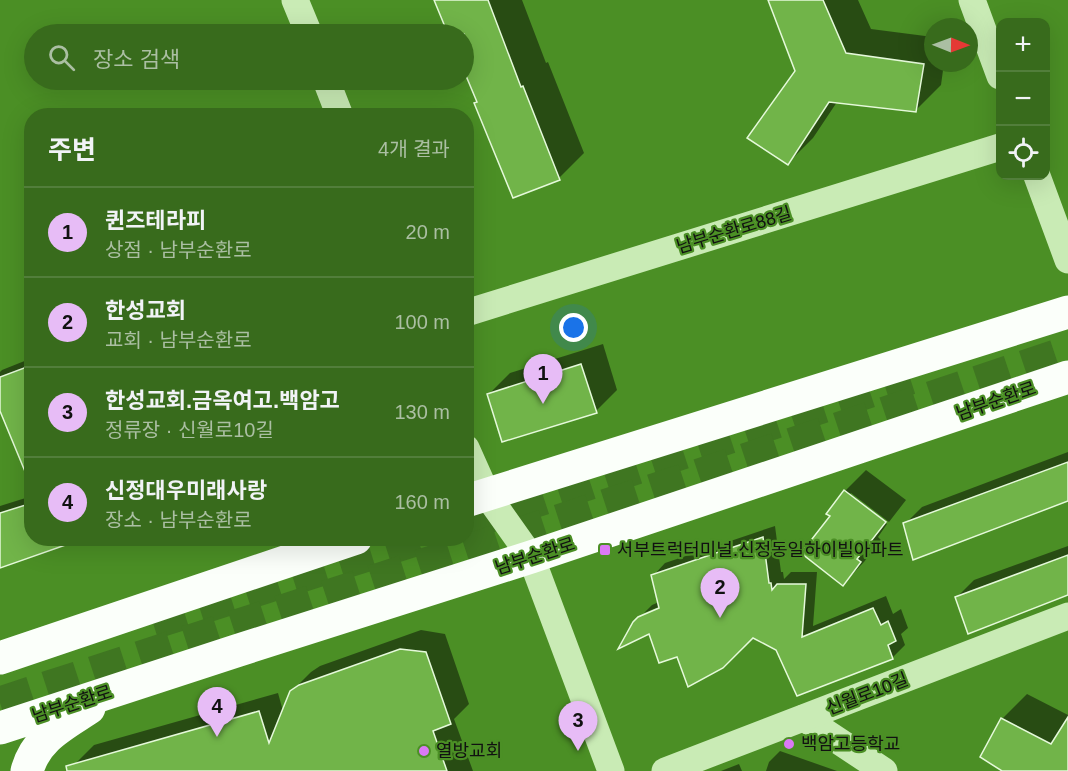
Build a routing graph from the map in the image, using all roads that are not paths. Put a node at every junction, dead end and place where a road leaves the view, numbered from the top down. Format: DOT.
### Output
graph roads {
  1 [pos="295,0"];
  2 [pos="972,0"];
  3 [pos="305,24"];
  4 [pos="999,72"];
  5 [pos="330,90"];
  6 [pos="337,108"];
  7 [pos="996,148"];
  8 [pos="1038,180"];
  9 [pos="1068,260"];
  10 [pos="474,311"];
  11 [pos="1068,312"];
  12 [pos="1068,377"];
  13 [pos="477,498"];
  14 [pos="332,546"];
  15 [pos="531,557"];
  16 [pos="1068,616"];
  17 [pos="0,658"];
  18 [pos="116,689"];
  19 [pos="804,718"];
  20 [pos="0,728"];
  21 [pos="27,771"];
  22 [pos="611,771"];
  23 [pos="665,771"];
  24 [pos="884,771"];
  1 -- 3 [label="street"];
  2 -- 4 [label="street"];
  5 -- 6 [label="street"];
  7 -- 10 [label="street, 남부순환로88길"];
  8 -- 9 [label="street"];
  11 -- 13 [label="main road"];
  12 -- 15 [label="main road, 남부순환로"];
  13 -- 15 [label="street"];
  14 -- 17 [label="main road"];
  15 -- 18 [label="main road, 남부순환로"];
  15 -- 22 [label="street"];
  16 -- 19 [label="street, 신월로10길"];
  18 -- 20 [label="main road, 남부순환로"];
  18 -- 21 [label="main road"];
  19 -- 23 [label="street, 신월로10길"];
  19 -- 24 [label="street"];
}
